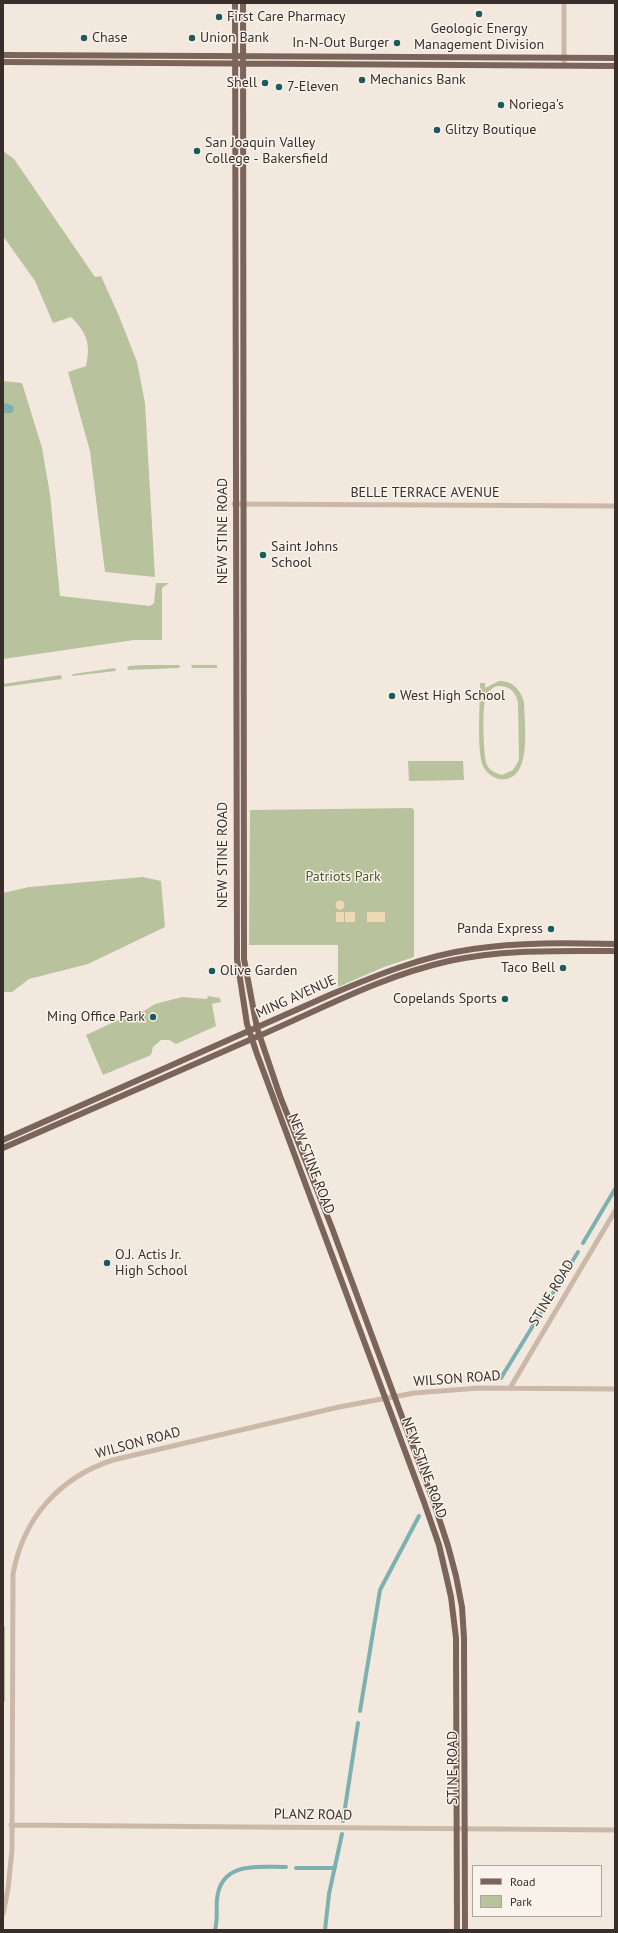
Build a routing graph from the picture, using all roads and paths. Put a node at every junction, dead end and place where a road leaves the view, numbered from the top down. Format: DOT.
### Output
graph roads {
  1 [pos="235,3"];
  2 [pos="243,3"];
  3 [pos="564,3"];
  4 [pos="3,54"];
  5 [pos="234,55"];
  6 [pos="243,55"];
  7 [pos="364,56"];
  8 [pos="615,58"];
  9 [pos="564,60"];
  10 [pos="3,62"];
  11 [pos="234,64"];
  12 [pos="243,64"];
  13 [pos="338,65"];
  14 [pos="615,66"];
  15 [pos="234,133"];
  16 [pos="243,133"];
  17 [pos="234,504"];
  18 [pos="243,504"];
  19 [pos="615,506"];
  20 [pos="235,771"];
  21 [pos="243,804"];
  22 [pos="235,809"];
  23 [pos="243,831"];
  24 [pos="615,944"];
  25 [pos="507,945"];
  26 [pos="480,948"];
  27 [pos="613,951"];
  28 [pos="483,955"];
  29 [pos="460,959"];
  30 [pos="416,962"];
  31 [pos="382,981"];
  32 [pos="257,1028"];
  33 [pos="250,1032"];
  34 [pos="260,1036"];
  35 [pos="252,1039"];
  36 [pos="3,1140"];
  37 [pos="3,1148"];
  38 [pos="615,1211"];
  39 [pos="510,1388"];
  40 [pos="615,1388"];
  41 [pos="394,1396"];
  42 [pos="385,1397"];
  43 [pos="462,1607"];
  44 [pos="453,1608"];
  45 [pos="11,1825"];
  46 [pos="457,1828"];
  47 [pos="465,1828"];
  48 [pos="615,1830"];
  49 [pos="3,1914"];
  50 [pos="457,1930"];
  51 [pos="465,1930"];
  1 -- 5 [label="main road, NEW STINE ROAD"];
  2 -- 6 [label="main road, NEW STINE ROAD"];
  3 -- 9 [label="street"];
  4 -- 5 [label="main road"];
  5 -- 6 [label="main road"];
  5 -- 11 [label="main road, NEW STINE ROAD"];
  6 -- 7 [label="main road"];
  6 -- 12 [label="main road, NEW STINE ROAD"];
  7 -- 9 [label="main road"];
  7 -- 13 [label="main road"];
  8 -- 9 [label="main road"];
  10 -- 11 [label="main road"];
  11 -- 12 [label="main road"];
  11 -- 15 [label="main road, NEW STINE ROAD"];
  12 -- 13 [label="main road"];
  12 -- 16 [label="main road, NEW STINE ROAD"];
  13 -- 14 [label="main road"];
  15 -- 16 [label="main road"];
  15 -- 17 [label="main road, NEW STINE ROAD"];
  16 -- 18 [label="main road, NEW STINE ROAD"];
  17 -- 18 [label="street, BELLE TERRACE AVENUE"];
  17 -- 20 [label="main road, NEW STINE ROAD"];
  18 -- 19 [label="street, BELLE TERRACE AVENUE"];
  18 -- 21 [label="main road, NEW STINE ROAD"];
  20 -- 21 [label="main road"];
  20 -- 22 [label="main road, NEW STINE ROAD"];
  21 -- 23 [label="main road, NEW STINE ROAD"];
  22 -- 23 [label="main road"];
  22 -- 33 [label="main road, NEW STINE ROAD"];
  23 -- 32 [label="main road, NEW STINE ROAD"];
  24 -- 25 [label="main road, MING AVENUE"];
  25 -- 26 [label="main road, MING AVENUE"];
  25 -- 28 [label="main road"];
  26 -- 29 [label="main road"];
  26 -- 30 [label="main road, MING AVENUE"];
  27 -- 28 [label="main road, MING AVENUE"];
  28 -- 29 [label="main road, MING AVENUE"];
  29 -- 31 [label="main road, MING AVENUE"];
  30 -- 31 [label="main road"];
  30 -- 32 [label="main road, MING AVENUE"];
  31 -- 34 [label="main road, MING AVENUE"];
  32 -- 33 [label="main road, MING AVENUE"];
  32 -- 34 [label="main road, NEW STINE ROAD"];
  33 -- 35 [label="main road, NEW STINE ROAD"];
  33 -- 36 [label="main road, MING AVENUE"];
  34 -- 35 [label="main road, MING AVENUE"];
  34 -- 41 [label="main road, NEW STINE ROAD"];
  35 -- 37 [label="main road, MING AVENUE"];
  35 -- 42 [label="main road, NEW STINE ROAD"];
  38 -- 39 [label="street, STINE ROAD"];
  39 -- 40 [label="street, WILSON ROAD"];
  39 -- 41 [label="street, WILSON ROAD"];
  41 -- 42 [label="street, WILSON ROAD"];
  41 -- 43 [label="main road, NEW STINE ROAD"];
  42 -- 44 [label="main road, NEW STINE ROAD"];
  42 -- 45 [label="street, WILSON ROAD"];
  43 -- 47 [label="main road, STINE ROAD"];
  44 -- 46 [label="main road, STINE ROAD"];
  45 -- 46 [label="street, PLANZ ROAD"];
  45 -- 49 [label="street, WILSON ROAD"];
  46 -- 47 [label="street, PLANZ ROAD"];
  46 -- 50 [label="main road, STINE ROAD"];
  47 -- 48 [label="street, PLANZ ROAD"];
  47 -- 51 [label="main road, STINE ROAD"];
}
